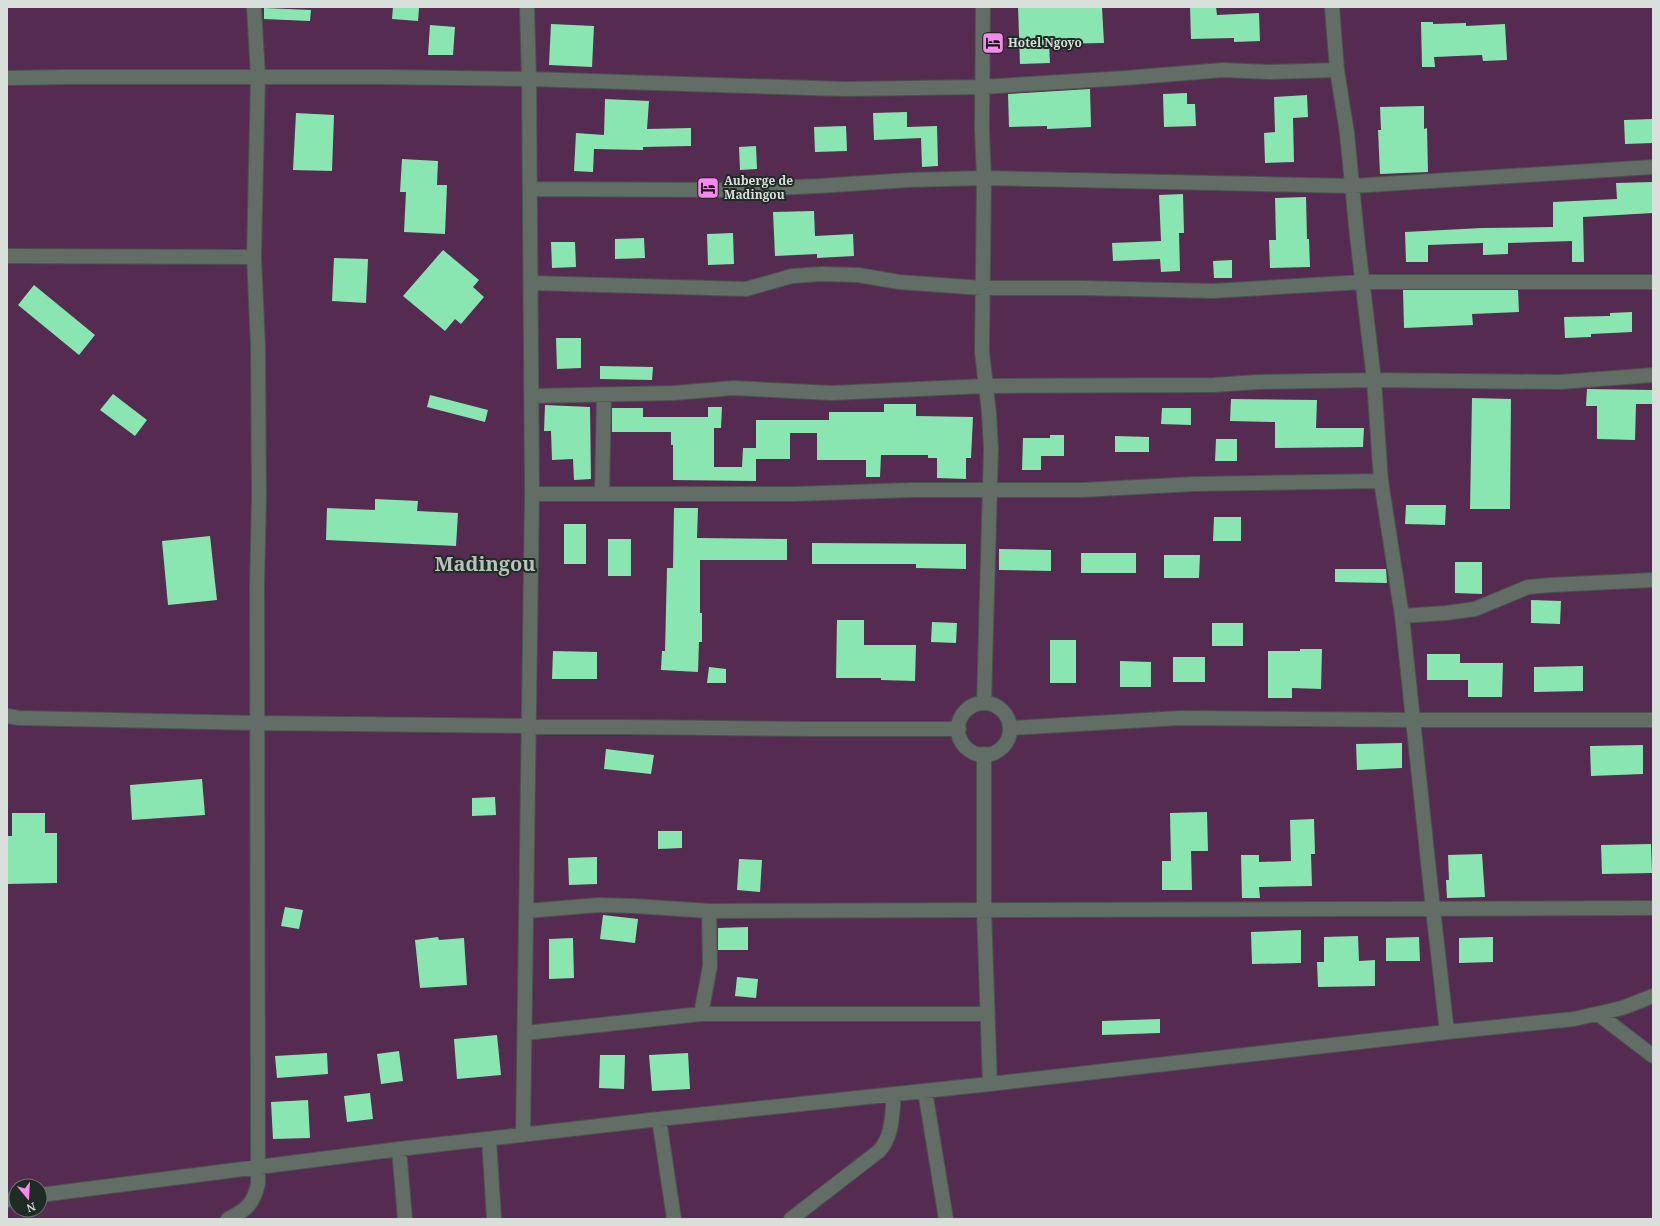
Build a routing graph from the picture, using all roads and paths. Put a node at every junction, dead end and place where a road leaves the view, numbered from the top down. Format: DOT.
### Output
graph roads {
  1 [pos="254,7"];
  2 [pos="527,7"];
  3 [pos="983,7"];
  4 [pos="1332,7"];
  5 [pos="1337,70"];
  6 [pos="258,76"];
  7 [pos="7,78"];
  8 [pos="529,78"];
  9 [pos="982,88"];
  10 [pos="1653,167"];
  11 [pos="984,178"];
  12 [pos="1352,186"];
  13 [pos="530,189"];
  14 [pos="7,256"];
  15 [pos="254,257"];
  16 [pos="1362,282"];
  17 [pos="1653,282"];
  18 [pos="531,283"];
  19 [pos="982,288"];
  20 [pos="1653,375"];
  21 [pos="1374,380"];
  22 [pos="985,386"];
  23 [pos="604,395"];
  24 [pos="532,396"];
  25 [pos="1380,481"];
  26 [pos="990,491"];
  27 [pos="532,494"];
  28 [pos="602,494"];
  29 [pos="1653,580"];
  30 [pos="1402,616"];
  31 [pos="984,703"];
  32 [pos="11,718"];
  33 [pos="1414,720"];
  34 [pos="1653,720"];
  35 [pos="258,723"];
  36 [pos="528,726"];
  37 [pos="1010,728"];
  38 [pos="959,729"];
  39 [pos="984,754"];
  40 [pos="1653,908"];
  41 [pos="984,910"];
  42 [pos="1433,910"];
  43 [pos="527,911"];
  44 [pos="709,911"];
  45 [pos="1653,996"];
  46 [pos="701,1014"];
  47 [pos="987,1014"];
  48 [pos="1598,1014"];
  49 [pos="1447,1032"];
  50 [pos="525,1033"];
  51 [pos="1653,1056"];
  52 [pos="990,1084"];
  53 [pos="925,1091"];
  54 [pos="894,1094"];
  55 [pos="659,1119"];
  56 [pos="523,1135"];
  57 [pos="488,1139"];
  58 [pos="399,1149"];
  59 [pos="257,1167"];
  60 [pos="48,1194"];
  61 [pos="228,1219"];
  62 [pos="405,1219"];
  63 [pos="494,1219"];
  64 [pos="674,1219"];
  65 [pos="791,1219"];
  66 [pos="946,1219"];
  1 -- 6 [label="street"];
  2 -- 8 [label="street"];
  3 -- 9 [label="street"];
  4 -- 5 [label="street"];
  5 -- 9 [label="street"];
  5 -- 12 [label="street"];
  6 -- 7 [label="street"];
  6 -- 8 [label="street"];
  6 -- 15 [label="street"];
  8 -- 9 [label="street"];
  8 -- 13 [label="street"];
  9 -- 11 [label="street"];
  10 -- 12 [label="street"];
  11 -- 12 [label="street"];
  11 -- 13 [label="street"];
  11 -- 19 [label="street"];
  12 -- 16 [label="street"];
  13 -- 18 [label="street"];
  14 -- 15 [label="street"];
  15 -- 35 [label="street"];
  16 -- 17 [label="street"];
  16 -- 19 [label="street"];
  16 -- 21 [label="street"];
  18 -- 19 [label="street"];
  18 -- 24 [label="street"];
  19 -- 22 [label="street"];
  20 -- 21 [label="street"];
  21 -- 22 [label="street"];
  21 -- 25 [label="street"];
  22 -- 23 [label="street"];
  22 -- 26 [label="street"];
  23 -- 24 [label="street"];
  23 -- 28 [label="street"];
  24 -- 27 [label="street"];
  25 -- 26 [label="street"];
  25 -- 30 [label="street"];
  26 -- 28 [label="street"];
  26 -- 31 [label="street"];
  27 -- 28 [label="street"];
  27 -- 36 [label="street"];
  29 -- 30 [label="street"];
  30 -- 33 [label="street"];
  31 -- 37 [label="street"];
  31 -- 38 [label="street"];
  32 -- 35 [label="street"];
  33 -- 34 [label="street"];
  33 -- 37 [label="street"];
  33 -- 42 [label="street"];
  35 -- 36 [label="street"];
  35 -- 59 [label="street"];
  36 -- 38 [label="street"];
  36 -- 43 [label="street"];
  37 -- 39 [label="street"];
  38 -- 39 [label="street"];
  39 -- 41 [label="street"];
  40 -- 42 [label="street"];
  41 -- 42 [label="street"];
  41 -- 44 [label="street"];
  41 -- 47 [label="street"];
  42 -- 49 [label="street"];
  43 -- 44 [label="street"];
  43 -- 50 [label="street"];
  44 -- 46 [label="street"];
  45 -- 48 [label="street"];
  46 -- 47 [label="street"];
  46 -- 50 [label="street"];
  47 -- 52 [label="street"];
  48 -- 49 [label="street"];
  48 -- 51 [label="street"];
  49 -- 52 [label="street"];
  50 -- 56 [label="street"];
  52 -- 53 [label="street"];
  53 -- 54 [label="street"];
  53 -- 66 [label="street"];
  54 -- 55 [label="street"];
  54 -- 65 [label="street"];
  55 -- 56 [label="street"];
  55 -- 64 [label="street"];
  56 -- 57 [label="street"];
  57 -- 58 [label="street"];
  57 -- 63 [label="street"];
  58 -- 59 [label="street"];
  58 -- 62 [label="street"];
  59 -- 60 [label="street"];
  59 -- 61 [label="street"];
}
